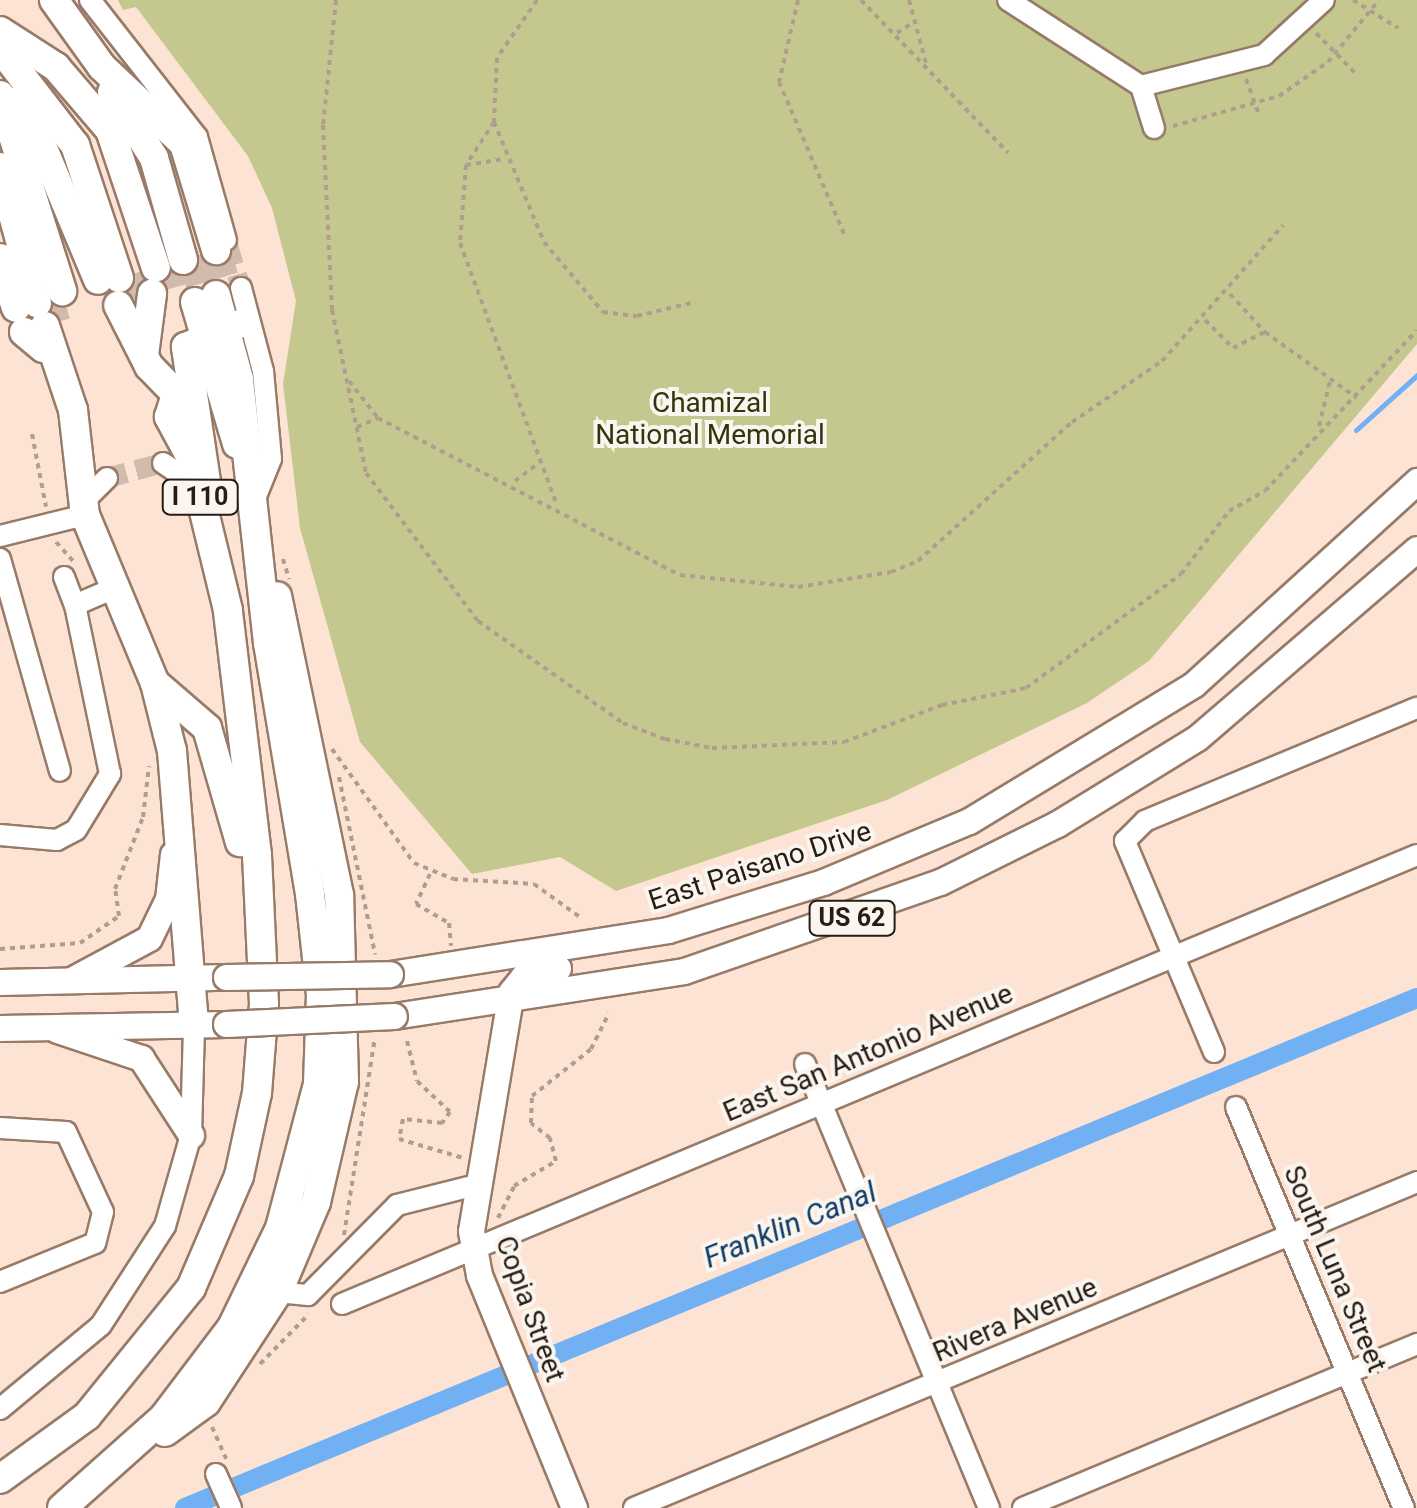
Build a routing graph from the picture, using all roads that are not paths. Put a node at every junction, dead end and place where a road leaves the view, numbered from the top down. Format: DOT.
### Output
graph roads {
  1 [pos="54,0"];
  2 [pos="90,0"];
  3 [pos="1008,0"];
  4 [pos="1324,0"];
  5 [pos="0,32"];
  6 [pos="78,38"];
  7 [pos="0,48"];
  8 [pos="0,63"];
  9 [pos="102,67"];
  10 [pos="1141,86"];
  11 [pos="0,95"];
  12 [pos="1154,128"];
  13 [pos="0,130"];
  14 [pos="0,167"];
  15 [pos="0,216"];
  16 [pos="0,258"];
  17 [pos="166,288"];
  18 [pos="41,320"];
  19 [pos="219,331"];
  20 [pos="163,464"];
  21 [pos="107,478"];
  22 [pos="1417,481"];
  23 [pos="196,484"];
  24 [pos="252,488"];
  25 [pos="84,509"];
  26 [pos="205,517"];
  27 [pos="0,536"];
  28 [pos="269,537"];
  29 [pos="1417,549"];
  30 [pos="0,559"];
  31 [pos="64,578"];
  32 [pos="112,589"];
  33 [pos="75,604"];
  34 [pos="155,683"];
  35 [pos="1417,708"];
  36 [pos="60,772"];
  37 [pos="176,784"];
  38 [pos="0,835"];
  39 [pos="1417,855"];
  40 [pos="260,921"];
  41 [pos="598,946"];
  42 [pos="1173,956"];
  43 [pos="191,978"];
  44 [pos="73,979"];
  45 [pos="0,982"];
  46 [pos="509,1005"];
  47 [pos="194,1026"];
  48 [pos="53,1027"];
  49 [pos="0,1028"];
  50 [pos="1214,1052"];
  51 [pos="805,1064"];
  52 [pos="821,1103"];
  53 [pos="1236,1107"];
  54 [pos="0,1128"];
  55 [pos="192,1135"];
  56 [pos="1417,1182"];
  57 [pos="476,1185"];
  58 [pos="1292,1234"];
  59 [pos="472,1251"];
  60 [pos="0,1282"];
  61 [pos="278,1292"];
  62 [pos="332,1303"];
  63 [pos="1417,1344"];
  64 [pos="1348,1372"];
  65 [pos="936,1382"];
  66 [pos="0,1409"];
  67 [pos="136,1445"];
  68 [pos="222,1469"];
  69 [pos="0,1479"];
  70 [pos="62,1508"];
  71 [pos="231,1508"];
  72 [pos="574,1508"];
  73 [pos="634,1508"];
  74 [pos="989,1508"];
  75 [pos="1023,1508"];
  76 [pos="1404,1508"];
  1 -- 6 [label="highway, I 110"];
  2 -- 17 [label="street"];
  3 -- 10 [label="street"];
  4 -- 10 [label="street"];
  5 -- 17 [label="highway, I 110"];
  5 -- 17 [label="highway, I 110"];
  6 -- 9 [label="highway, I 110"];
  6 -- 17 [label="highway, I 110"];
  7 -- 17 [label="highway, I 110"];
  8 -- 17 [label="highway, I 110"];
  9 -- 17 [label="highway, I 110"];
  9 -- 17 [label="highway, I 110"];
  10 -- 12 [label="street"];
  11 -- 18 [label="highway"];
  13 -- 18 [label="highway"];
  14 -- 18 [label="highway"];
  15 -- 18 [label="highway"];
  16 -- 18 [label="highway"];
  17 -- 19 [label="highway, I 110"];
  17 -- 23 [label="highway, I 110"];
  17 -- 24 [label="street"];
  18 -- 25 [label="highway"];
  19 -- 24 [label="highway, I 110"];
  19 -- 24 [label="highway, I 110"];
  19 -- 26 [label="highway"];
  20 -- 23 [label="street"];
  21 -- 25 [label="street"];
  22 -- 41 [label="main road, East Paisano Drive / US 62"];
  23 -- 26 [label="highway, I 110"];
  24 -- 28 [label="highway"];
  25 -- 27 [label="street"];
  25 -- 32 [label="highway"];
  26 -- 40 [label="highway, I 110"];
  28 -- 61 [label="highway"];
  28 -- 67 [label="highway"];
  29 -- 46 [label="main road, US 62"];
  30 -- 36 [label="street"];
  31 -- 33 [label="street"];
  32 -- 33 [label="street"];
  32 -- 34 [label="highway"];
  33 -- 38 [label="street"];
  34 -- 37 [label="highway"];
  34 -- 40 [label="highway"];
  35 -- 42 [label="street"];
  37 -- 43 [label="highway"];
  37 -- 44 [label="main road"];
  39 -- 42 [label="street, East San Antonio Avenue"];
  40 -- 69 [label="highway"];
  41 -- 43 [label="main road, East Paisano Drive / US 62, bridge"];
  41 -- 46 [label="main road"];
  42 -- 50 [label="street"];
  42 -- 52 [label="street, East San Antonio Avenue"];
  43 -- 44 [label="main road, East Paisano Drive / US 62"];
  43 -- 47 [label="highway"];
  44 -- 45 [label="main road, East Paisano Drive / US 62"];
  46 -- 47 [label="main road, US 62, bridge"];
  46 -- 57 [label="main road, Copia Street"];
  47 -- 48 [label="main road, US 62"];
  47 -- 55 [label="street"];
  48 -- 49 [label="main road, US 62"];
  48 -- 55 [label="main road"];
  51 -- 52 [label="street"];
  52 -- 59 [label="street, East San Antonio Avenue"];
  52 -- 65 [label="street"];
  53 -- 58 [label="street, South Luna Street"];
  54 -- 60 [label="street"];
  55 -- 66 [label="street"];
  56 -- 58 [label="street, Rivera Avenue"];
  57 -- 59 [label="main road, Copia Street"];
  57 -- 61 [label="street"];
  58 -- 64 [label="street, South Luna Street"];
  58 -- 65 [label="street, Rivera Avenue"];
  59 -- 62 [label="street, East San Antonio Avenue"];
  59 -- 72 [label="main road, Copia Street"];
  61 -- 67 [label="highway"];
  63 -- 64 [label="street"];
  64 -- 75 [label="street"];
  64 -- 76 [label="street, South Luna Street"];
  65 -- 73 [label="street, Rivera Avenue"];
  65 -- 74 [label="street"];
  67 -- 70 [label="highway"];
  68 -- 71 [label="street"];
}
